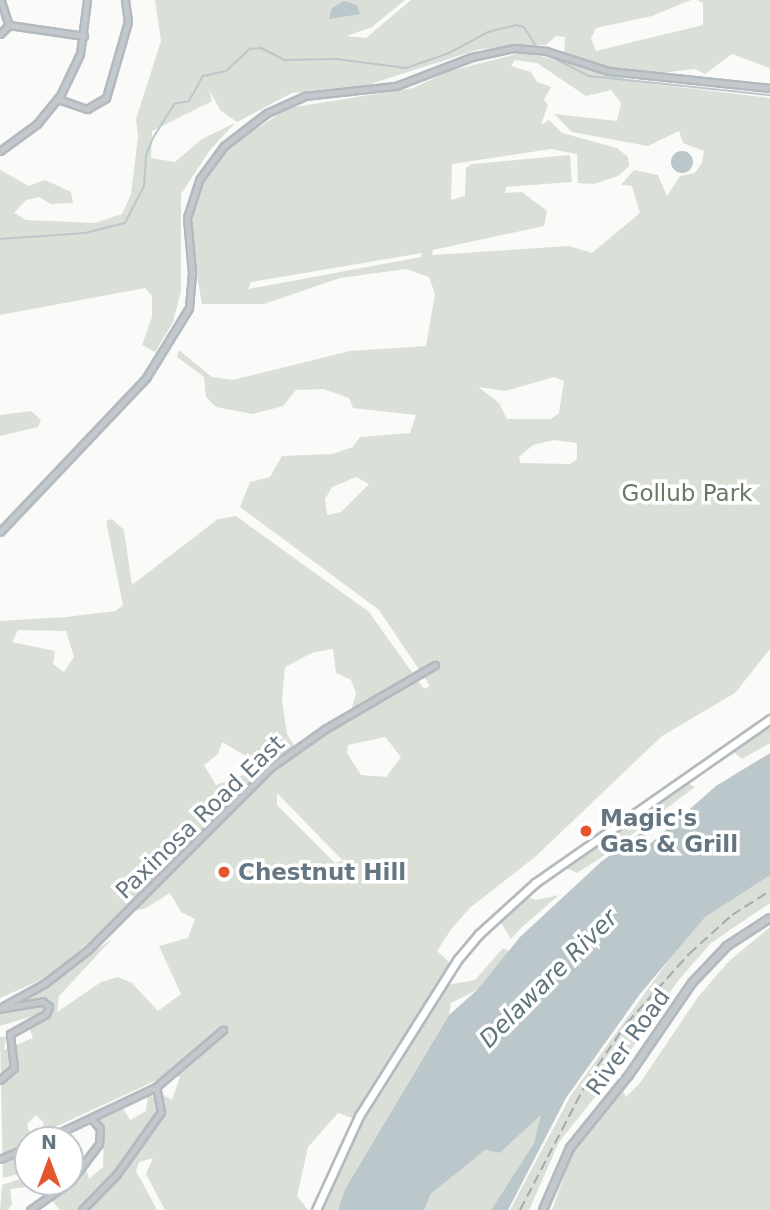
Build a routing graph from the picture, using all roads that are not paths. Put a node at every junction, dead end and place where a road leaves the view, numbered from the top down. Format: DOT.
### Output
graph roads {
  1 [pos="1,0"];
  2 [pos="87,0"];
  3 [pos="125,0"];
  4 [pos="9,25"];
  5 [pos="0,33"];
  6 [pos="85,36"];
  7 [pos="770,88"];
  8 [pos="58,99"];
  9 [pos="0,151"];
  10 [pos="0,532"];
  11 [pos="435,665"];
  12 [pos="770,719"];
  13 [pos="770,918"];
  14 [pos="0,1009"];
  15 [pos="223,1030"];
  16 [pos="0,1080"];
  17 [pos="156,1087"];
  18 [pos="92,1119"];
  19 [pos="76,1126"];
  20 [pos="84,1164"];
  21 [pos="50,1196"];
  22 [pos="30,1210"];
  23 [pos="82,1210"];
  24 [pos="316,1210"];
  25 [pos="543,1210"];
  1 -- 4 [label="street"];
  2 -- 6 [label="street"];
  3 -- 8 [label="street"];
  4 -- 5 [label="street"];
  4 -- 6 [label="street"];
  6 -- 8 [label="street"];
  7 -- 10 [label="street"];
  8 -- 9 [label="street"];
  11 -- 14 [label="street, Paxinosa Road East"];
  12 -- 24 [label="main road"];
  13 -- 25 [label="street, River Road"];
  14 -- 16 [label="street, Paxinosa Road East"];
  15 -- 17 [label="street"];
  17 -- 18 [label="street"];
  17 -- 23 [label="street"];
  18 -- 19 [label="street"];
  18 -- 20 [label="street"];
  21 -- 22 [label="street"];
}
